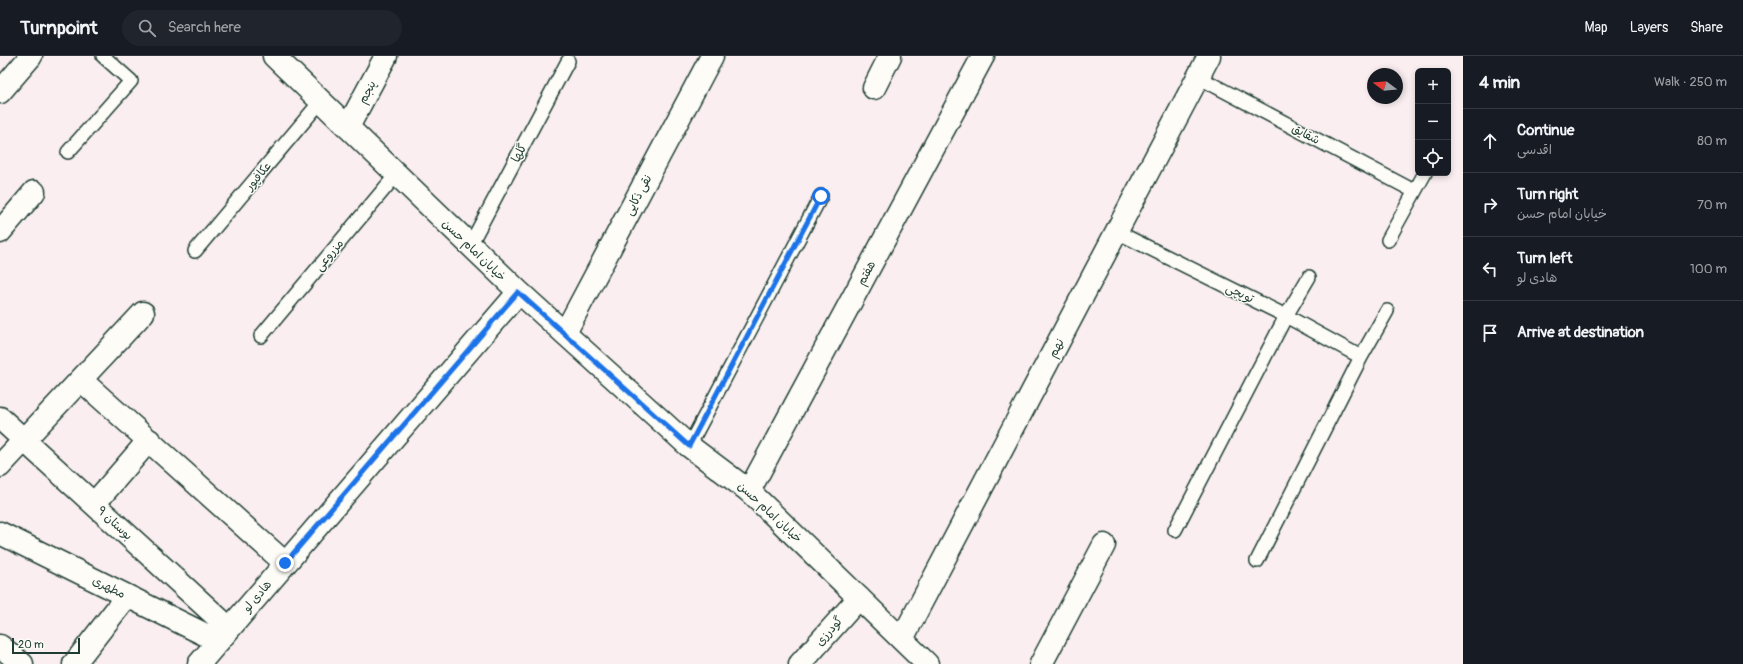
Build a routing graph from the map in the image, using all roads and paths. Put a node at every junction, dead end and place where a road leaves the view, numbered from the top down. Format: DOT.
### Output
graph roads {
  1 [pos="31,56"];
  2 [pos="103,56"];
  3 [pos="274,56"];
  4 [pos="386,56"];
  5 [pos="712,56"];
  6 [pos="890,56"];
  7 [pos="983,56"];
  8 [pos="1209,56"];
  9 [pos="568,61"];
  10 [pos="1198,77"];
  11 [pos="874,88"];
  12 [pos="0,92"];
  13 [pos="321,101"];
  14 [pos="348,127"];
  15 [pos="68,152"];
  16 [pos="396,175"];
  17 [pos="1423,176"];
  18 [pos="1414,191"];
  19 [pos="34,192"];
  20 [pos="821,196"];
  21 [pos="1,229"];
  22 [pos="1117,232"];
  23 [pos="1388,240"];
  24 [pos="470,246"];
  25 [pos="195,252"];
  26 [pos="1309,277"];
  27 [pos="518,292"];
  28 [pos="1387,311"];
  29 [pos="143,313"];
  30 [pos="1286,316"];
  31 [pos="565,333"];
  32 [pos="261,336"];
  33 [pos="1361,357"];
  34 [pos="81,380"];
  35 [pos="0,418"];
  36 [pos="149,440"];
  37 [pos="25,441"];
  38 [pos="689,446"];
  39 [pos="0,466"];
  40 [pos="749,491"];
  41 [pos="94,504"];
  42 [pos="1176,530"];
  43 [pos="0,533"];
  44 [pos="1104,545"];
  45 [pos="1257,561"];
  46 [pos="285,563"];
  47 [pos="127,596"];
  48 [pos="859,598"];
  49 [pos="224,635"];
  50 [pos="902,639"];
  51 [pos="0,646"];
  52 [pos="22,664"];
  53 [pos="74,664"];
  54 [pos="199,664"];
  55 [pos="800,664"];
  56 [pos="927,664"];
  57 [pos="1041,664"];
  1 -- 12 [label="street"];
  2 -- 15 [label="lane"];
  3 -- 13 [label="street, خیابان امام حسن"];
  4 -- 14 [label="street, پنجم"];
  5 -- 31 [label="street, نقی ذکایی"];
  6 -- 11 [label="street"];
  7 -- 40 [label="street, هفتم"];
  8 -- 10 [label="street, نهم"];
  9 -- 24 [label="lane, گلها"];
  10 -- 18 [label="lane, شقایق"];
  10 -- 22 [label="street, نهم"];
  13 -- 14 [label="street, خیابان امام حسن"];
  13 -- 25 [label="lane, عکافپور"];
  14 -- 16 [label="street, خیابان امام حسن"];
  16 -- 24 [label="street, خیابان امام حسن"];
  16 -- 32 [label="lane, مزروعی"];
  17 -- 18 [label="lane"];
  18 -- 23 [label="lane"];
  19 -- 21 [label="street"];
  20 -- 38 [label="lane"];
  22 -- 30 [label="lane, توپچی"];
  22 -- 50 [label="street, نهم"];
  24 -- 27 [label="street, خیابان امام حسن"];
  26 -- 30 [label="lane"];
  27 -- 31 [label="street, خیابان امام حسن"];
  27 -- 46 [label="street, هادی لو"];
  28 -- 33 [label="lane"];
  29 -- 34 [label="street"];
  30 -- 33 [label="lane, توپچی"];
  30 -- 42 [label="lane"];
  31 -- 38 [label="street, خیابان امام حسن"];
  33 -- 45 [label="lane"];
  34 -- 36 [label="street"];
  34 -- 37 [label="street"];
  35 -- 37 [label="street, بوستان ۹"];
  36 -- 41 [label="street"];
  36 -- 46 [label="street"];
  37 -- 39 [label="street"];
  37 -- 41 [label="street, بوستان ۹"];
  38 -- 40 [label="street, خیابان امام حسن"];
  40 -- 48 [label="street, خیابان امام حسن"];
  41 -- 49 [label="street, بوستان ۹"];
  43 -- 47 [label="street, مطهری"];
  44 -- 57 [label="street"];
  46 -- 49 [label="street, هادی لو"];
  47 -- 49 [label="street, مطهری"];
  47 -- 53 [label="street"];
  48 -- 50 [label="street, خیابان امام حسن"];
  48 -- 55 [label="street, گودرزی"];
  49 -- 54 [label="street, هادی لو"];
  50 -- 56 [label="street, خیابان امام حسن"];
  51 -- 52 [label="street"];
}
